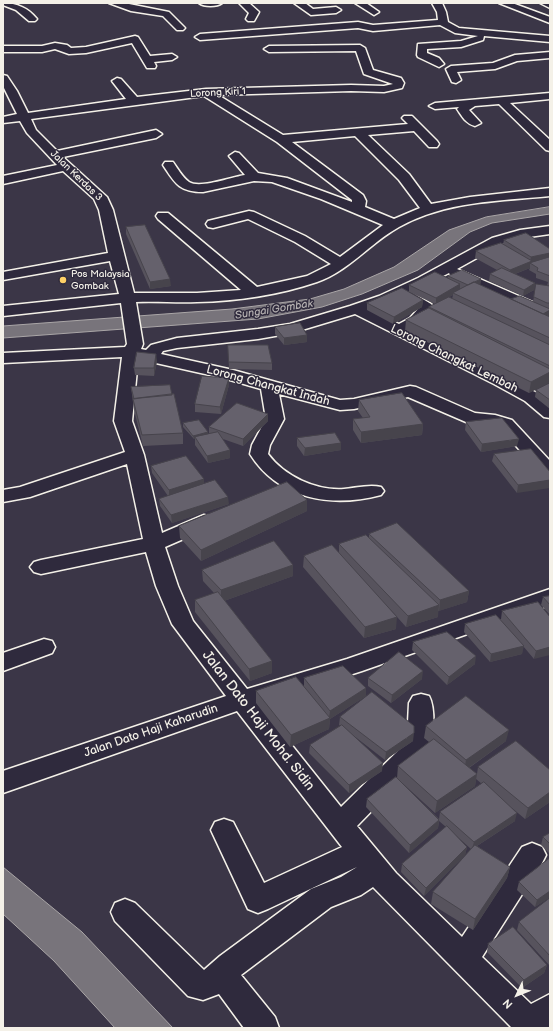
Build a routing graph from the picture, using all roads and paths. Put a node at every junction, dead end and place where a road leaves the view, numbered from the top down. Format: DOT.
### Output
graph roads {
  1 [pos="6,3"];
  2 [pos="114,3"];
  3 [pos="217,3"];
  4 [pos="244,3"];
  5 [pos="299,3"];
  6 [pos="360,3"];
  7 [pos="437,3"];
  8 [pos="504,3"];
  9 [pos="544,3"];
  10 [pos="205,4"];
  11 [pos="550,5"];
  12 [pos="134,9"];
  13 [pos="336,10"];
  14 [pos="374,12"];
  15 [pos="32,19"];
  16 [pos="126,19"];
  17 [pos="251,19"];
  18 [pos="547,19"];
  19 [pos="442,22"];
  20 [pos="498,23"];
  21 [pos="180,28"];
  22 [pos="468,32"];
  23 [pos="481,33"];
  24 [pos="200,37"];
  25 [pos="550,39"];
  26 [pos="264,41"];
  27 [pos="3,49"];
  28 [pos="550,55"];
  29 [pos="172,57"];
  30 [pos="440,64"];
  31 [pos="3,78"];
  32 [pos="456,80"];
  33 [pos="117,81"];
  34 [pos="8,91"];
  35 [pos="206,92"];
  36 [pos="550,96"];
  37 [pos="132,100"];
  38 [pos="501,100"];
  39 [pos="472,102"];
  40 [pos="435,106"];
  41 [pos="25,117"];
  42 [pos="407,118"];
  43 [pos="3,120"];
  44 [pos="475,123"];
  45 [pos="418,127"];
  46 [pos="359,132"];
  47 [pos="156,134"];
  48 [pos="281,139"];
  49 [pos="433,144"];
  50 [pos="550,147"];
  51 [pos="54,156"];
  52 [pos="235,156"];
  53 [pos="169,165"];
  54 [pos="319,167"];
  55 [pos="66,168"];
  56 [pos="254,177"];
  57 [pos="273,179"];
  58 [pos="3,180"];
  59 [pos="550,192"];
  60 [pos="232,208"];
  61 [pos="358,209"];
  62 [pos="428,209"];
  63 [pos="249,215"];
  64 [pos="163,216"];
  65 [pos="213,224"];
  66 [pos="394,224"];
  67 [pos="550,230"];
  68 [pos="520,234"];
  69 [pos="538,244"];
  70 [pos="116,256"];
  71 [pos="342,264"];
  72 [pos="444,269"];
  73 [pos="3,276"];
  74 [pos="253,292"];
  75 [pos="400,292"];
  76 [pos="129,303"];
  77 [pos="356,310"];
  78 [pos="3,311"];
  79 [pos="543,312"];
  80 [pos="391,327"];
  81 [pos="139,351"];
  82 [pos="3,358"];
  83 [pos="269,386"];
  84 [pos="550,413"];
  85 [pos="135,455"];
  86 [pos="550,472"];
  87 [pos="374,490"];
  88 [pos="3,496"];
  89 [pos="218,516"];
  90 [pos="154,544"];
  91 [pos="41,567"];
  92 [pos="550,597"];
  93 [pos="44,647"];
  94 [pos="3,662"];
  95 [pos="242,700"];
  96 [pos="421,703"];
  97 [pos="3,782"];
  98 [pos="340,826"];
  99 [pos="224,830"];
  100 [pos="532,855"];
  101 [pos="368,860"];
  102 [pos="125,912"];
  103 [pos="464,959"];
  104 [pos="226,971"];
  105 [pos="538,1020"];
  106 [pos="264,1028"];
  1 -- 15 [label="street"];
  2 -- 12 [label="street"];
  3 -- 10 [label="street"];
  4 -- 17 [label="street"];
  5 -- 13 [label="street"];
  6 -- 14 [label="street"];
  7 -- 19 [label="street"];
  8 -- 18 [label="street"];
  9 -- 11 [label="street"];
  12 -- 16 [label="street"];
  12 -- 21 [label="street"];
  19 -- 22 [label="street"];
  19 -- 26 [label="street"];
  20 -- 22 [label="street"];
  22 -- 23 [label="street"];
  23 -- 25 [label="street"];
  23 -- 30 [label="street"];
  24 -- 26 [label="street"];
  26 -- 35 [label="street, Lorong Kiri 1"];
  27 -- 29 [label="street"];
  28 -- 32 [label="street"];
  31 -- 34 [label="street, Jalan Kerdas 3"];
  33 -- 37 [label="street"];
  34 -- 41 [label="street, Jalan Kerdas 3"];
  35 -- 37 [label="street, Lorong Kiri 1"];
  35 -- 48 [label="street"];
  36 -- 38 [label="street"];
  37 -- 41 [label="street, Lorong Kiri 1"];
  38 -- 39 [label="street"];
  38 -- 50 [label="street"];
  39 -- 40 [label="street"];
  39 -- 44 [label="street"];
  41 -- 43 [label="street, Lorong Kiri 1"];
  41 -- 51 [label="street, Jalan Kerdas 3"];
  42 -- 45 [label="street"];
  45 -- 46 [label="street"];
  45 -- 49 [label="street"];
  46 -- 48 [label="street"];
  46 -- 62 [label="street"];
  47 -- 51 [label="street"];
  48 -- 54 [label="street"];
  51 -- 55 [label="street, Jalan Kerdas 3"];
  52 -- 56 [label="street"];
  53 -- 56 [label="street"];
  54 -- 57 [label="street"];
  54 -- 61 [label="street"];
  55 -- 58 [label="street"];
  55 -- 70 [label="street, Jalan Kerdas 3"];
  56 -- 57 [label="street"];
  57 -- 61 [label="street"];
  59 -- 62 [label="street"];
  60 -- 63 [label="street"];
  61 -- 66 [label="street"];
  62 -- 66 [label="street"];
  63 -- 65 [label="street"];
  63 -- 71 [label="street"];
  64 -- 74 [label="street"];
  66 -- 71 [label="street"];
  67 -- 68 [label="street"];
  68 -- 69 [label="street"];
  68 -- 72 [label="street"];
  70 -- 73 [label="street"];
  70 -- 76 [label="street, Jalan Kerdas 3"];
  71 -- 74 [label="street"];
  72 -- 75 [label="street"];
  72 -- 79 [label="street"];
  74 -- 76 [label="street"];
  75 -- 77 [label="street"];
  75 -- 80 [label="street"];
  76 -- 78 [label="street"];
  76 -- 81 [label="street, Jalan Kerdas 3"];
  77 -- 80 [label="street, Lorong Changkat Lembah"];
  77 -- 81 [label="street"];
  80 -- 84 [label="street, Lorong Changkat Lembah"];
  81 -- 82 [label="street"];
  81 -- 83 [label="street, Lorong Changkat Indah"];
  81 -- 85 [label="street, Jalan Dato Haji Mohd. Sidin"];
  83 -- 86 [label="street, Lorong Changkat Indah"];
  83 -- 87 [label="street"];
  85 -- 88 [label="street"];
  85 -- 90 [label="street, Jalan Dato Haji Mohd. Sidin"];
  89 -- 90 [label="street"];
  90 -- 91 [label="street"];
  90 -- 95 [label="street, Jalan Dato Haji Mohd. Sidin"];
  92 -- 95 [label="street, Jalan Dato Haji Kaharudin"];
  93 -- 94 [label="street"];
  95 -- 97 [label="street, Jalan Dato Haji Kaharudin"];
  95 -- 98 [label="street, Jalan Dato Haji Mohd. Sidin"];
  96 -- 98 [label="street"];
  98 -- 101 [label="street, Jalan Dato Haji Mohd. Sidin"];
  99 -- 101 [label="street"];
  100 -- 103 [label="street"];
  101 -- 103 [label="street, Jalan Dato Haji Mohd. Sidin"];
  101 -- 104 [label="street"];
  102 -- 104 [label="street"];
  103 -- 105 [label="street, Jalan Dato Haji Mohd. Sidin"];
  104 -- 106 [label="street"];
}
